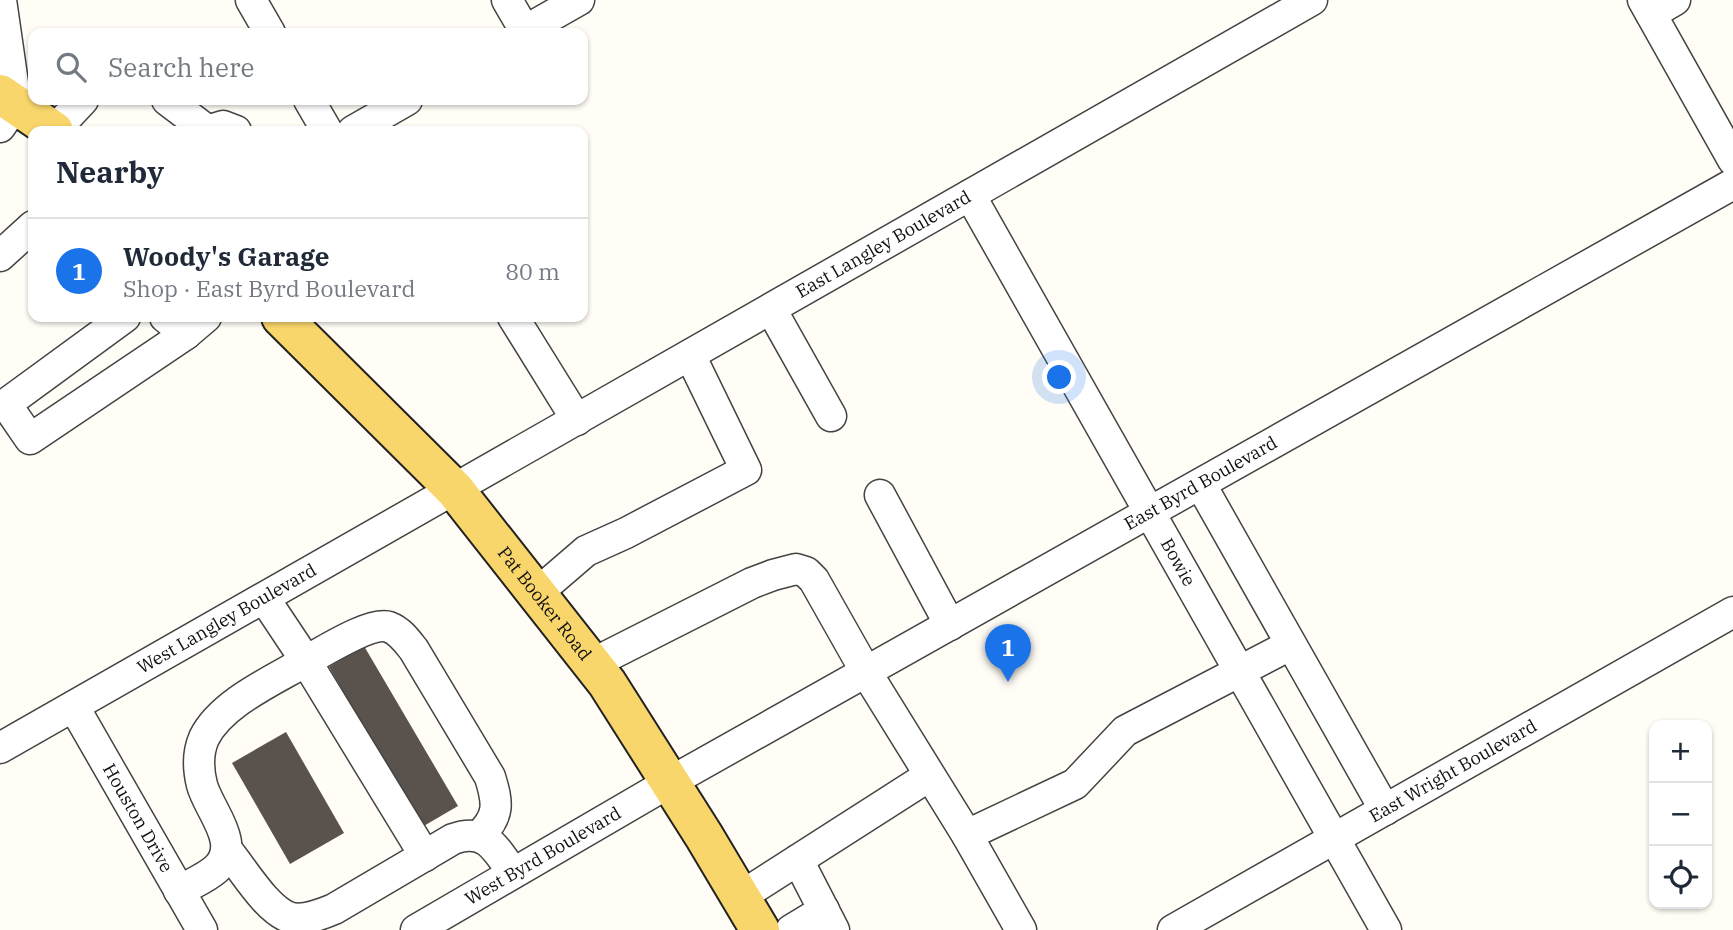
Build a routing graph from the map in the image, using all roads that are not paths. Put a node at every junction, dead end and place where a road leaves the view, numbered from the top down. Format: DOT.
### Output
graph roads {
  1 [pos="1,0"];
  2 [pos="251,0"];
  3 [pos="507,0"];
  4 [pos="579,0"];
  5 [pos="1312,0"];
  6 [pos="1656,5"];
  7 [pos="267,28"];
  8 [pos="521,28"];
  9 [pos="530,28"];
  10 [pos="78,105"];
  11 [pos="173,105"];
  12 [pos="312,105"];
  13 [pos="5,108"];
  14 [pos="397,114"];
  15 [pos="43,126"];
  16 [pos="59,126"];
  17 [pos="201,126"];
  18 [pos="324,126"];
  19 [pos="366,126"];
  20 [pos="1733,160"];
  21 [pos="1733,184"];
  22 [pos="970,195"];
  23 [pos="28,231"];
  24 [pos="0,256"];
  25 [pos="771,309"];
  26 [pos="118,322"];
  27 [pos="286,322"];
  28 [pos="516,322"];
  29 [pos="186,323"];
  30 [pos="690,355"];
  31 [pos="831,416"];
  32 [pos="577,420"];
  33 [pos="1201,485"];
  34 [pos="455,490"];
  35 [pos="880,495"];
  36 [pos="1150,513"];
  37 [pos="536,594"];
  38 [pos="264,598"];
  39 [pos="1733,612"];
  40 [pos="950,625"];
  41 [pos="1290,645"];
  42 [pos="306,661"];
  43 [pos="592,664"];
  44 [pos="1238,671"];
  45 [pos="866,672"];
  46 [pos="74,707"];
  47 [pos="0,748"];
  48 [pos="929,776"];
  49 [pos="670,782"];
  50 [pos="1385,810"];
  51 [pos="967,835"];
  52 [pos="479,836"];
  53 [pos="1334,839"];
  54 [pos="227,850"];
  55 [pos="425,856"];
  56 [pos="798,860"];
  57 [pos="513,873"];
  58 [pos="179,891"];
  59 [pos="740,897"];
  60 [pos="829,920"];
  61 [pos="202,930"];
  62 [pos="416,930"];
  63 [pos="760,930"];
  64 [pos="791,930"];
  65 [pos="1021,930"];
  66 [pos="1173,930"];
  67 [pos="1386,930"];
  1 -- 13 [label="street"];
  2 -- 7 [label="street"];
  3 -- 8 [label="street"];
  4 -- 9 [label="street"];
  5 -- 22 [label="street, East Langley Boulevard"];
  6 -- 20 [label="street"];
  10 -- 16 [label="street"];
  11 -- 17 [label="street"];
  12 -- 18 [label="street"];
  13 -- 15 [label="main road"];
  14 -- 19 [label="street"];
  21 -- 33 [label="street, East Byrd Boulevard"];
  22 -- 25 [label="street, East Langley Boulevard"];
  22 -- 36 [label="street, Bowie"];
  23 -- 24 [label="street"];
  25 -- 30 [label="street, East Langley Boulevard"];
  25 -- 31 [label="street"];
  26 -- 29 [label="street"];
  27 -- 34 [label="main road, Pat Booker Road"];
  28 -- 32 [label="street"];
  30 -- 32 [label="street, East Langley Boulevard"];
  30 -- 37 [label="street"];
  32 -- 34 [label="street, East Langley Boulevard"];
  33 -- 36 [label="street, East Byrd Boulevard"];
  33 -- 41 [label="street"];
  34 -- 37 [label="main road, Pat Booker Road"];
  34 -- 38 [label="street, West Langley Boulevard"];
  35 -- 40 [label="street"];
  36 -- 40 [label="street, East Byrd Boulevard"];
  36 -- 44 [label="street, Bowie"];
  37 -- 43 [label="main road, Pat Booker Road"];
  38 -- 42 [label="street"];
  38 -- 46 [label="street, West Langley Boulevard"];
  39 -- 50 [label="street, East Wright Boulevard"];
  40 -- 45 [label="street, East Byrd Boulevard"];
  41 -- 44 [label="street"];
  41 -- 50 [label="street"];
  42 -- 52 [label="street"];
  42 -- 54 [label="street"];
  42 -- 55 [label="street"];
  43 -- 45 [label="street"];
  43 -- 49 [label="main road, Pat Booker Road"];
  44 -- 51 [label="street"];
  44 -- 53 [label="street, Bowie"];
  45 -- 48 [label="street"];
  45 -- 49 [label="street, East Byrd Boulevard"];
  46 -- 47 [label="street, West Langley Boulevard"];
  46 -- 58 [label="street, Houston Drive"];
  48 -- 51 [label="street"];
  48 -- 56 [label="street"];
  49 -- 57 [label="street, West Byrd Boulevard"];
  49 -- 59 [label="main road, Pat Booker Road"];
  50 -- 53 [label="street, East Wright Boulevard"];
  51 -- 65 [label="street"];
  52 -- 55 [label="street"];
  52 -- 57 [label="street"];
  53 -- 66 [label="street, East Wright Boulevard"];
  53 -- 67 [label="street, Bowie"];
  54 -- 55 [label="street"];
  54 -- 58 [label="street"];
  56 -- 59 [label="street"];
  56 -- 60 [label="street"];
  57 -- 62 [label="street, West Byrd Boulevard"];
  58 -- 61 [label="street, Houston Drive"];
  59 -- 63 [label="main road, Pat Booker Road"];
  60 -- 64 [label="street"];
}
